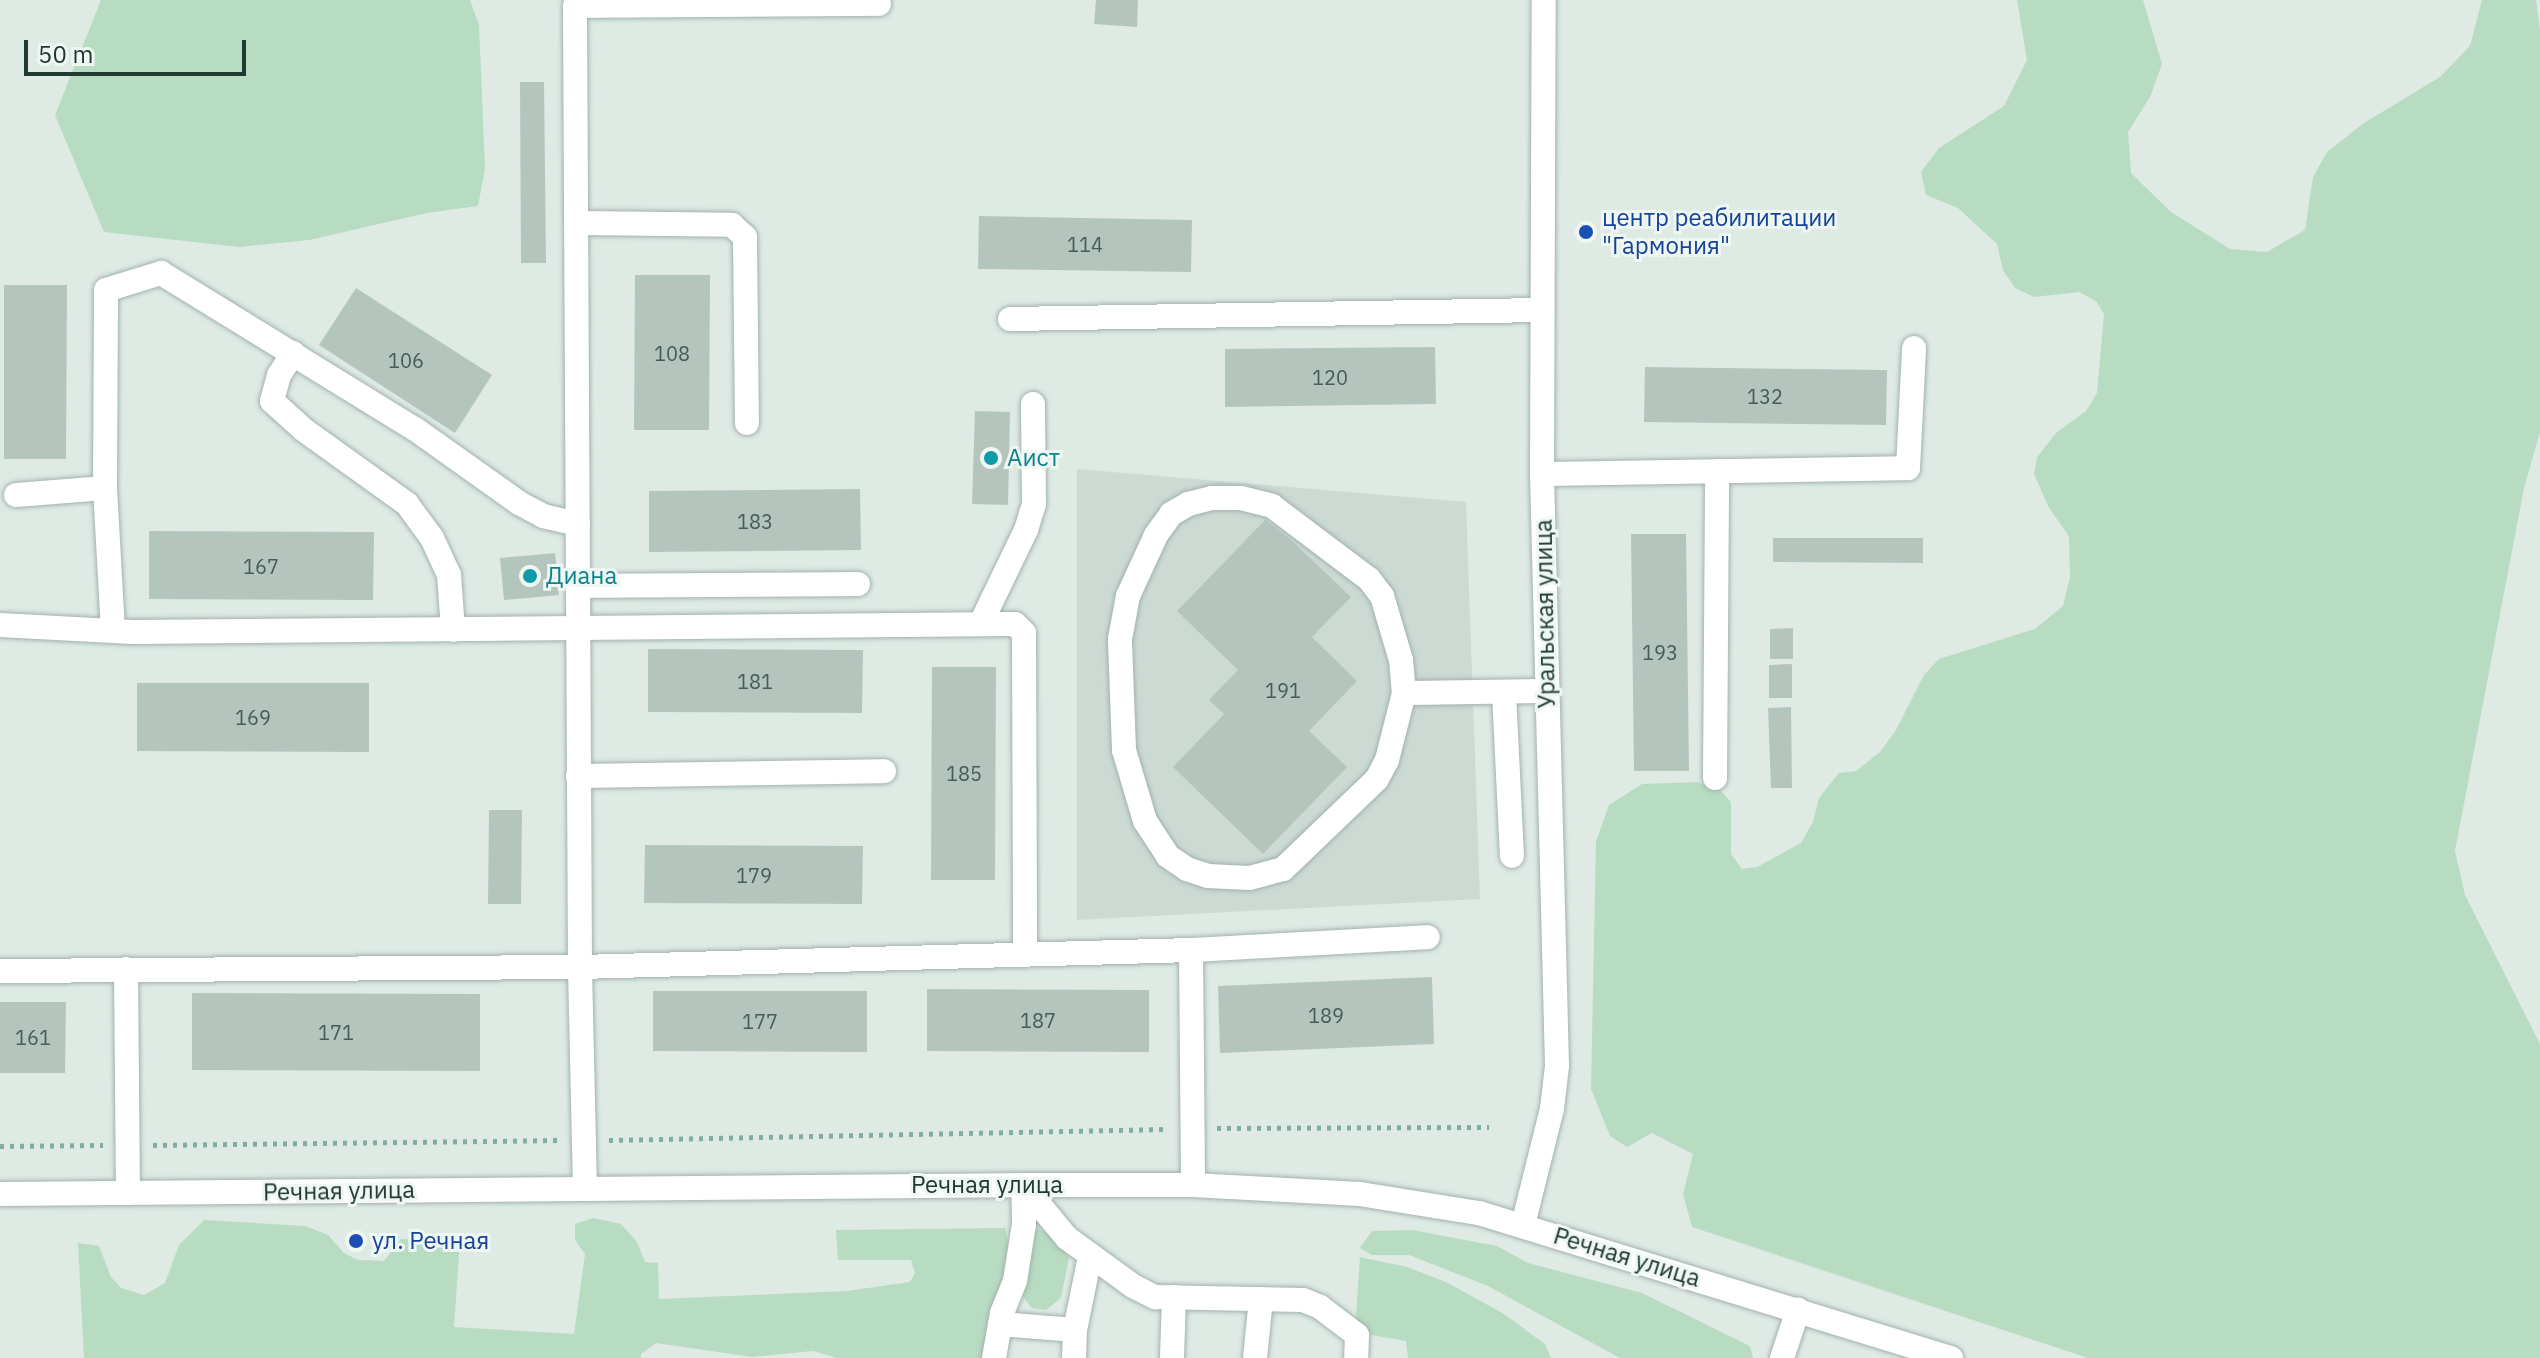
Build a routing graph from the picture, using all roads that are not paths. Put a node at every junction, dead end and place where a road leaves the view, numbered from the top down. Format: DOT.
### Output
graph roads {
  1 [pos="1544,0"];
  2 [pos="575,3"];
  3 [pos="879,4"];
  4 [pos="579,223"];
  5 [pos="1541,310"];
  6 [pos="1010,319"];
  7 [pos="1914,348"];
  8 [pos="293,353"];
  9 [pos="1033,404"];
  10 [pos="747,423"];
  11 [pos="1717,471"];
  12 [pos="1542,474"];
  13 [pos="105,488"];
  14 [pos="16,495"];
  15 [pos="578,524"];
  16 [pos="858,584"];
  17 [pos="578,586"];
  18 [pos="981,623"];
  19 [pos="0,625"];
  20 [pos="453,630"];
  21 [pos="578,630"];
  22 [pos="113,631"];
  23 [pos="1547,691"];
  24 [pos="1404,693"];
  25 [pos="1504,693"];
  26 [pos="884,771"];
  27 [pos="578,776"];
  28 [pos="1715,778"];
  29 [pos="1512,856"];
  30 [pos="1428,937"];
  31 [pos="1191,950"];
  32 [pos="1025,954"];
  33 [pos="580,967"];
  34 [pos="126,969"];
  35 [pos="0,971"];
  36 [pos="1023,1185"];
  37 [pos="1193,1185"];
  38 [pos="585,1189"];
  39 [pos="128,1193"];
  40 [pos="0,1194"];
  41 [pos="1523,1225"];
  42 [pos="1090,1256"];
  43 [pos="1174,1297"];
  44 [pos="1261,1299"];
  45 [pos="1798,1310"];
  46 [pos="1000,1324"];
  47 [pos="1075,1330"];
  48 [pos="994,1358"];
  49 [pos="1074,1358"];
  50 [pos="1172,1358"];
  51 [pos="1255,1358"];
  52 [pos="1356,1358"];
  53 [pos="1782,1358"];
  54 [pos="1951,1358"];
  1 -- 5 [label="street, Уральская улица"];
  2 -- 3 [label="street"];
  2 -- 4 [label="street"];
  4 -- 10 [label="street"];
  4 -- 15 [label="street"];
  5 -- 6 [label="street"];
  5 -- 12 [label="street, Уральская улица"];
  7 -- 11 [label="street"];
  8 -- 13 [label="street"];
  8 -- 15 [label="street"];
  8 -- 20 [label="street"];
  9 -- 18 [label="street"];
  11 -- 12 [label="street"];
  11 -- 28 [label="street"];
  12 -- 23 [label="street, Уральская улица"];
  13 -- 14 [label="street"];
  13 -- 22 [label="street"];
  15 -- 17 [label="street"];
  16 -- 17 [label="street"];
  17 -- 21 [label="street"];
  18 -- 21 [label="street"];
  18 -- 32 [label="street"];
  19 -- 22 [label="street"];
  20 -- 21 [label="street"];
  20 -- 22 [label="street"];
  21 -- 27 [label="street"];
  23 -- 25 [label="street"];
  23 -- 41 [label="street, Уральская улица"];
  24 -- 24 [label="street"];
  24 -- 25 [label="street"];
  25 -- 29 [label="street"];
  26 -- 27 [label="street"];
  27 -- 33 [label="street"];
  30 -- 31 [label="street"];
  31 -- 32 [label="street"];
  31 -- 37 [label="street"];
  32 -- 33 [label="street"];
  33 -- 34 [label="street"];
  33 -- 38 [label="street"];
  34 -- 35 [label="street"];
  34 -- 39 [label="street"];
  36 -- 37 [label="street, Речная улица"];
  36 -- 38 [label="street, Речная улица"];
  36 -- 42 [label="street"];
  36 -- 46 [label="street"];
  37 -- 41 [label="street, Речная улица"];
  38 -- 39 [label="street, Речная улица"];
  39 -- 40 [label="street, Речная улица"];
  41 -- 45 [label="street, Речная улица"];
  42 -- 43 [label="street"];
  42 -- 47 [label="street"];
  43 -- 44 [label="street"];
  43 -- 50 [label="street"];
  44 -- 51 [label="street"];
  44 -- 52 [label="street"];
  45 -- 53 [label="street"];
  45 -- 54 [label="street, Речная улица"];
  46 -- 47 [label="street"];
  46 -- 48 [label="street"];
  47 -- 49 [label="street"];
}
